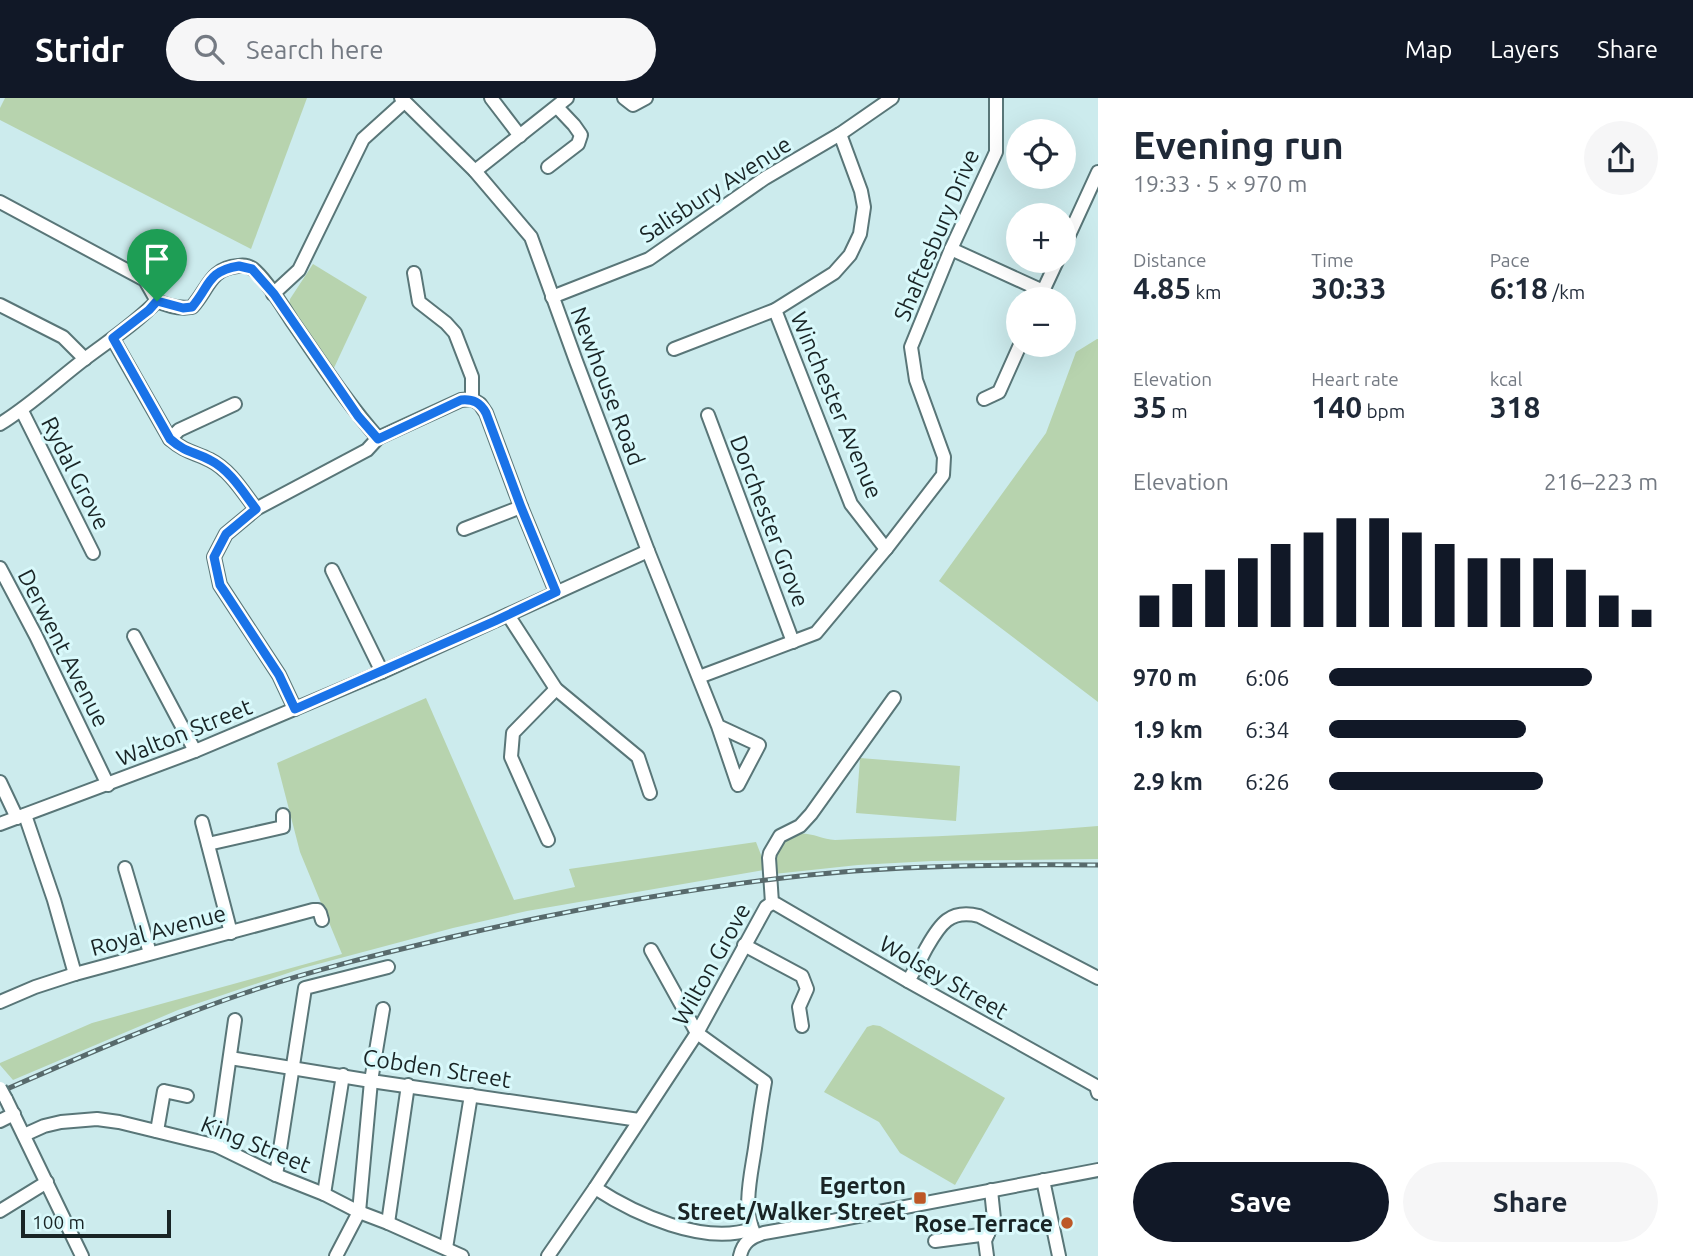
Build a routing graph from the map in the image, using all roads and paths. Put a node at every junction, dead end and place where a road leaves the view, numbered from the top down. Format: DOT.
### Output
graph roads {
  1 [pos="491,98"];
  2 [pos="624,98"];
  3 [pos="646,98"];
  4 [pos="892,98"];
  5 [pos="996,98"];
  6 [pos="402,100"];
  7 [pos="562,102"];
  8 [pos="840,134"];
  9 [pos="520,136"];
  10 [pos="548,167"];
  11 [pos="475,170"];
  12 [pos="1098,172"];
  13 [pos="0,202"];
  14 [pos="1076,220"];
  15 [pos="951,249"];
  16 [pos="414,274"];
  17 [pos="1026,287"];
  18 [pos="274,294"];
  19 [pos="552,297"];
  20 [pos="157,301"];
  21 [pos="0,305"];
  22 [pos="423,306"];
  23 [pos="775,310"];
  24 [pos="410,311"];
  25 [pos="113,338"];
  26 [pos="674,349"];
  27 [pos="1015,357"];
  28 [pos="85,359"];
  29 [pos="472,399"];
  30 [pos="984,399"];
  31 [pos="235,404"];
  32 [pos="22,411"];
  33 [pos="708,415"];
  34 [pos="0,424"];
  35 [pos="170,439"];
  36 [pos="378,439"];
  37 [pos="521,507"];
  38 [pos="256,509"];
  39 [pos="464,529"];
  40 [pos="886,549"];
  41 [pos="648,551"];
  42 [pos="93,553"];
  43 [pos="0,568"];
  44 [pos="332,570"];
  45 [pos="556,592"];
  46 [pos="508,615"];
  47 [pos="134,636"];
  48 [pos="793,642"];
  49 [pos="382,672"];
  50 [pos="699,677"];
  51 [pos="556,689"];
  52 [pos="894,698"];
  53 [pos="295,709"];
  54 [pos="718,726"];
  55 [pos="195,751"];
  56 [pos="0,782"];
  57 [pos="108,785"];
  58 [pos="650,793"];
  59 [pos="283,815"];
  60 [pos="21,816"];
  61 [pos="202,822"];
  62 [pos="0,824"];
  63 [pos="548,841"];
  64 [pos="208,844"];
  65 [pos="125,868"];
  66 [pos="772,903"];
  67 [pos="322,920"];
  68 [pos="231,933"];
  69 [pos="744,944"];
  70 [pos="651,950"];
  71 [pos="150,953"];
  72 [pos="388,967"];
  73 [pos="75,975"];
  74 [pos="1098,978"];
  75 [pos="908,981"];
  76 [pos="0,1002"];
  77 [pos="383,1009"];
  78 [pos="235,1020"];
  79 [pos="802,1026"];
  80 [pos="697,1033"];
  81 [pos="230,1058"];
  82 [pos="292,1067"];
  83 [pos="342,1075"];
  84 [pos="371,1081"];
  85 [pos="408,1085"];
  86 [pos="1097,1090"];
  87 [pos="3,1093"];
  88 [pos="471,1094"];
  89 [pos="187,1096"];
  90 [pos="14,1114"];
  91 [pos="639,1120"];
  92 [pos="0,1121"];
  93 [pos="157,1131"];
  94 [pos="24,1135"];
  95 [pos="218,1146"];
  96 [pos="1098,1170"];
  97 [pos="276,1175"];
  98 [pos="1043,1180"];
  99 [pos="47,1182"];
  100 [pos="595,1188"];
  101 [pos="991,1190"];
  102 [pos="324,1194"];
  103 [pos="0,1211"];
  104 [pos="359,1212"];
  105 [pos="388,1223"];
  106 [pos="753,1233"];
  107 [pos="988,1234"];
  108 [pos="934,1241"];
  109 [pos="446,1248"];
  110 [pos="82,1256"];
  111 [pos="336,1256"];
  112 [pos="462,1256"];
  113 [pos="548,1256"];
  114 [pos="740,1256"];
  115 [pos="987,1256"];
  116 [pos="1059,1256"];
  1 -- 9 [label="street"];
  2 -- 3 [label="street"];
  4 -- 8 [label="street, Salisbury Avenue"];
  5 -- 15 [label="street, Shaftesbury Drive"];
  6 -- 11 [label="street, Newhouse Road"];
  6 -- 18 [label="street"];
  7 -- 9 [label="street"];
  7 -- 10 [label="street"];
  8 -- 19 [label="street, Salisbury Avenue"];
  8 -- 23 [label="street"];
  9 -- 11 [label="street"];
  11 -- 19 [label="street, Newhouse Road"];
  12 -- 14 [label="street"];
  13 -- 20 [label="street"];
  15 -- 17 [label="street"];
  15 -- 40 [label="street, Shaftesbury Drive"];
  16 -- 22 [label="street"];
  18 -- 20 [label="street"];
  18 -- 36 [label="street"];
  19 -- 41 [label="street, Newhouse Road"];
  20 -- 25 [label="street"];
  21 -- 28 [label="street"];
  22 -- 24 [label="street"];
  22 -- 29 [label="street"];
  23 -- 26 [label="street"];
  23 -- 40 [label="street, Winchester Avenue"];
  25 -- 28 [label="street"];
  25 -- 35 [label="street"];
  27 -- 30 [label="street"];
  28 -- 32 [label="street"];
  29 -- 36 [label="street"];
  29 -- 37 [label="street"];
  31 -- 35 [label="street"];
  32 -- 34 [label="street"];
  32 -- 42 [label="street, Rydal Grove"];
  33 -- 48 [label="street, Dorchester Grove"];
  35 -- 38 [label="street"];
  36 -- 38 [label="street"];
  37 -- 39 [label="street"];
  37 -- 45 [label="street"];
  38 -- 53 [label="street"];
  40 -- 48 [label="street, Shaftesbury Drive"];
  41 -- 45 [label="street, Walton Street"];
  41 -- 50 [label="street, Newhouse Road"];
  43 -- 57 [label="street, Derwent Avenue"];
  44 -- 49 [label="street"];
  45 -- 46 [label="street, Walton Street"];
  46 -- 49 [label="street, Walton Street"];
  46 -- 51 [label="street"];
  47 -- 55 [label="street"];
  48 -- 50 [label="street, Shaftesbury Drive"];
  49 -- 53 [label="street, Walton Street"];
  50 -- 54 [label="street, Newhouse Road"];
  51 -- 58 [label="street"];
  51 -- 63 [label="street"];
  52 -- 66 [label="street, Wilton Grove"];
  53 -- 55 [label="street, Walton Street"];
  55 -- 57 [label="street, Walton Street"];
  56 -- 60 [label="street"];
  57 -- 60 [label="street, Walton Street"];
  59 -- 64 [label="street"];
  60 -- 62 [label="street, Walton Street"];
  60 -- 73 [label="street"];
  61 -- 64 [label="street"];
  64 -- 68 [label="street"];
  65 -- 71 [label="street"];
  66 -- 69 [label="street, Wilton Grove"];
  66 -- 75 [label="street, Wolsey Street"];
  67 -- 68 [label="street, Royal Avenue"];
  68 -- 71 [label="street, Royal Avenue"];
  69 -- 79 [label="street"];
  69 -- 80 [label="street, Wilton Grove"];
  70 -- 80 [label="street"];
  71 -- 73 [label="street, Royal Avenue"];
  72 -- 82 [label="street"];
  73 -- 76 [label="street, Royal Avenue"];
  74 -- 75 [label="street"];
  75 -- 86 [label="street, Wolsey Street"];
  77 -- 84 [label="street"];
  78 -- 81 [label="street"];
  80 -- 91 [label="street, Wilton Grove"];
  80 -- 106 [label="street"];
  81 -- 82 [label="street, Cobden Street"];
  81 -- 95 [label="street"];
  82 -- 83 [label="street, Cobden Street"];
  82 -- 97 [label="street"];
  83 -- 84 [label="street, Cobden Street"];
  83 -- 102 [label="street"];
  84 -- 85 [label="street, Cobden Street"];
  84 -- 104 [label="street"];
  85 -- 88 [label="street, Cobden Street"];
  85 -- 105 [label="street"];
  87 -- 90 [label="street"];
  88 -- 91 [label="street, Cobden Street"];
  88 -- 109 [label="street"];
  89 -- 93 [label="street"];
  90 -- 92 [label="street"];
  90 -- 94 [label="street"];
  91 -- 100 [label="street, Wilton Grove"];
  93 -- 94 [label="street, King Street"];
  93 -- 95 [label="street, King Street"];
  94 -- 99 [label="street"];
  95 -- 97 [label="street, King Street"];
  96 -- 98 [label="street"];
  97 -- 102 [label="street, King Street"];
  98 -- 101 [label="street"];
  98 -- 116 [label="street"];
  99 -- 103 [label="street"];
  99 -- 110 [label="street"];
  100 -- 106 [label="street"];
  100 -- 113 [label="street, Wilton Grove"];
  101 -- 106 [label="street"];
  101 -- 107 [label="street"];
  102 -- 104 [label="street, King Street"];
  104 -- 105 [label="street, King Street"];
  104 -- 111 [label="street"];
  105 -- 109 [label="street, King Street"];
  106 -- 114 [label="street"];
  107 -- 108 [label="street"];
  107 -- 115 [label="street"];
  109 -- 112 [label="street, King Street"];
}
